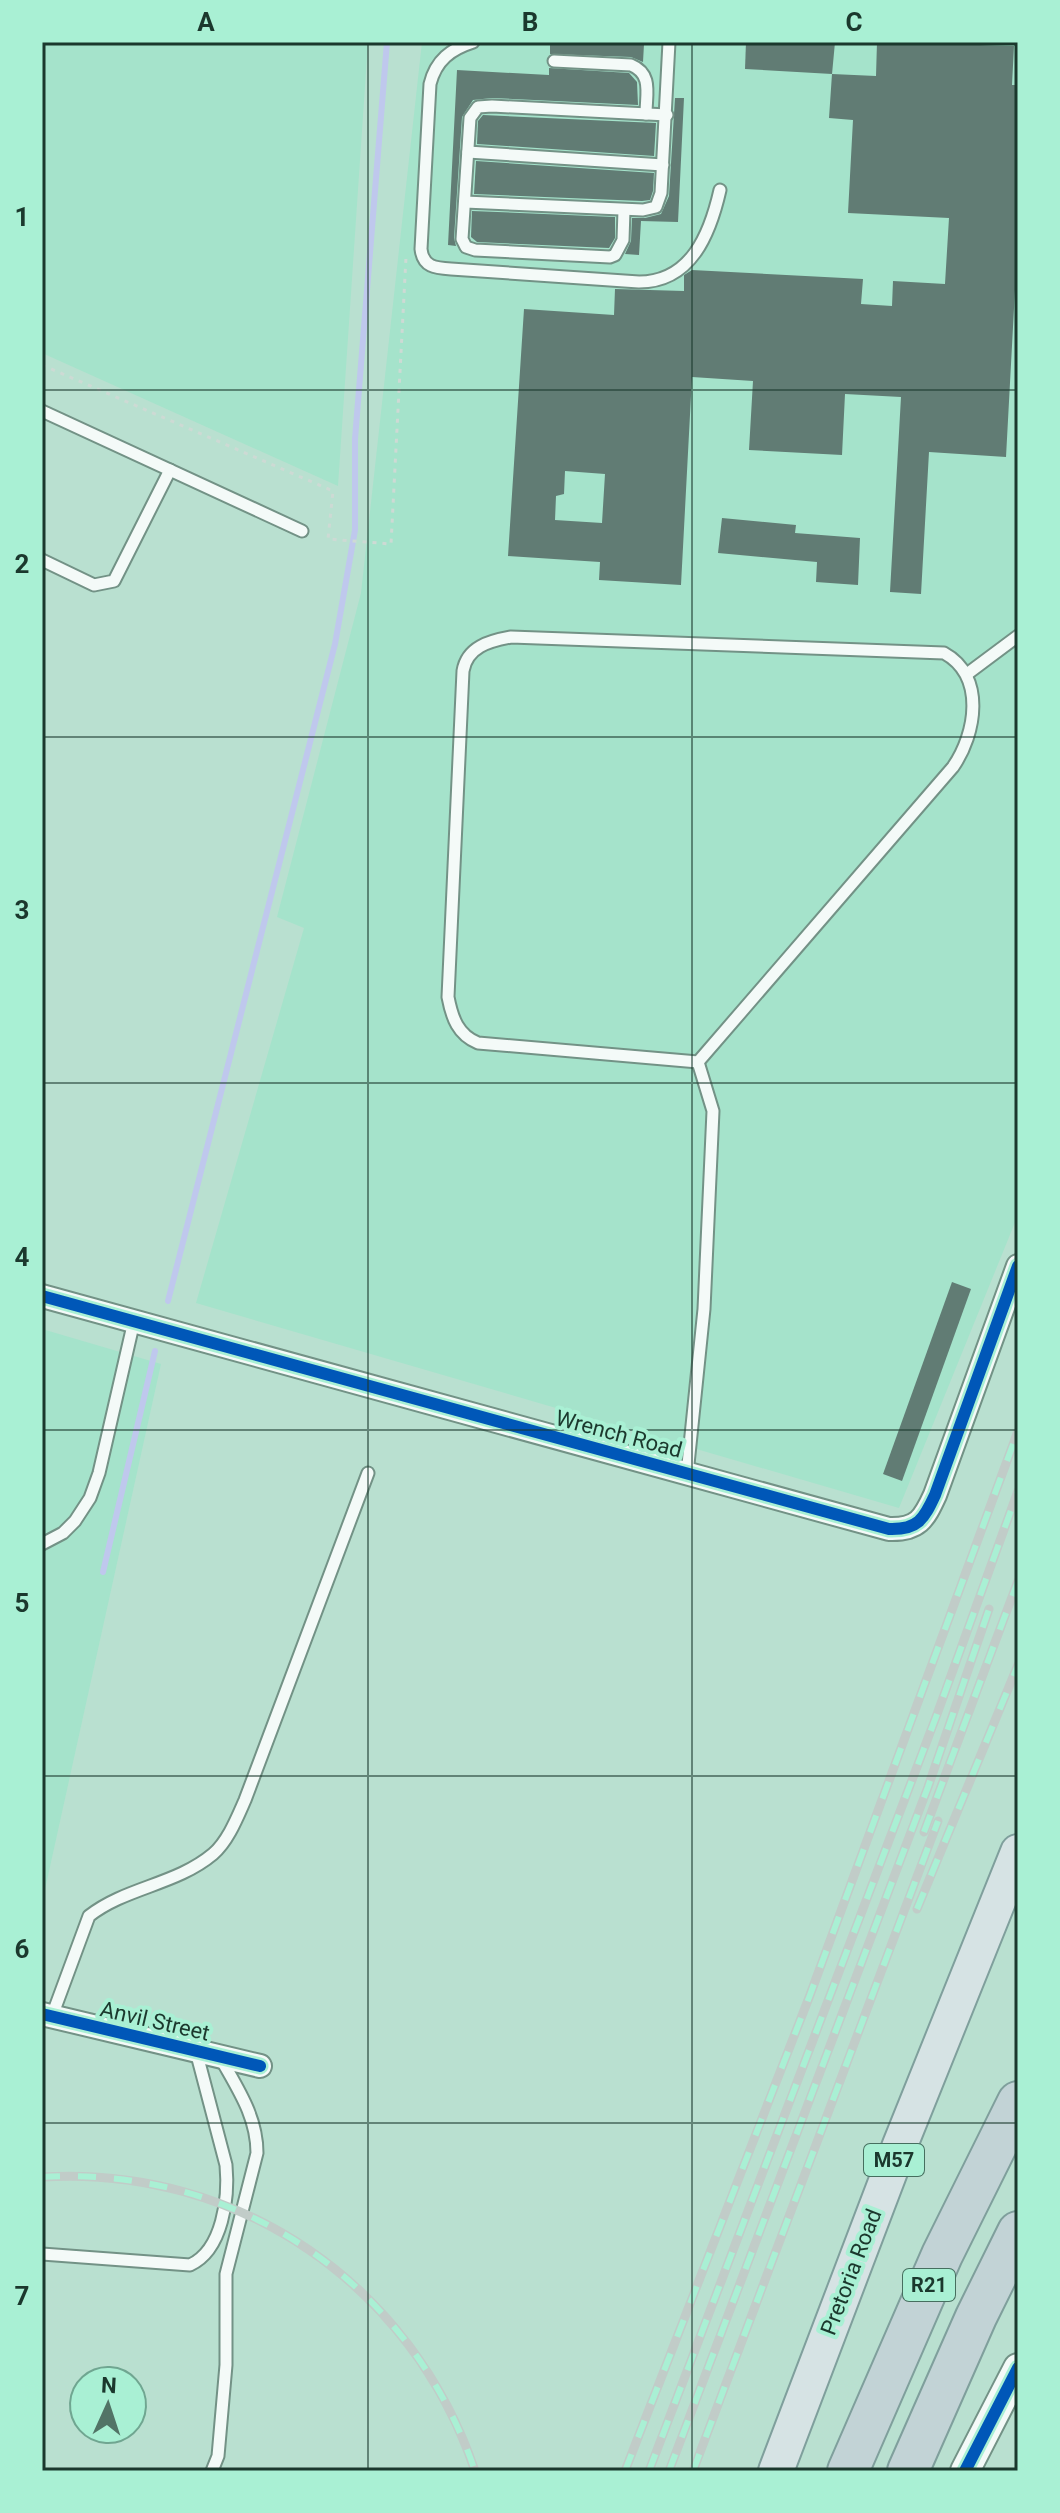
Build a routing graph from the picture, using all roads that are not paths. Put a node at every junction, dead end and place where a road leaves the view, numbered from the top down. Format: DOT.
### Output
graph roads {
  1 [pos="473,42"];
  2 [pos="669,42"];
  3 [pos="554,61"];
  4 [pos="646,114"];
  5 [pos="667,115"];
  6 [pos="468,152"];
  7 [pos="663,165"];
  8 [pos="720,190"];
  9 [pos="465,202"];
  10 [pos="624,210"];
  11 [pos="42,411"];
  12 [pos="170,470"];
  13 [pos="302,531"];
  14 [pos="42,560"];
  15 [pos="1018,636"];
  16 [pos="967,674"];
  17 [pos="698,1062"];
  18 [pos="1018,1266"];
  19 [pos="42,1296"];
  20 [pos="134,1321"];
  21 [pos="368,1473"];
  22 [pos="687,1474"];
  23 [pos="42,1544"];
  24 [pos="1018,1852"];
  25 [pos="47,2015"];
  26 [pos="196,2051"];
  27 [pos="219,2056"];
  28 [pos="260,2066"];
  29 [pos="1018,2102"];
  30 [pos="1018,2232"];
  31 [pos="42,2254"];
  32 [pos="1018,2368"];
  33 [pos="212,2471"];
  34 [pos="776,2471"];
  35 [pos="848,2471"];
  36 [pos="908,2471"];
  37 [pos="965,2471"];
  1 -- 8 [label="lane"];
  2 -- 5 [label="lane"];
  3 -- 4 [label="lane"];
  4 -- 5 [label="lane"];
  4 -- 6 [label="lane"];
  5 -- 7 [label="lane"];
  6 -- 7 [label="lane"];
  6 -- 9 [label="lane"];
  7 -- 10 [label="lane"];
  9 -- 10 [label="lane"];
  9 -- 10 [label="lane"];
  11 -- 12 [label="lane"];
  12 -- 13 [label="lane"];
  12 -- 14 [label="lane"];
  15 -- 16 [label="lane"];
  16 -- 17 [label="lane"];
  16 -- 17 [label="lane"];
  17 -- 22 [label="lane"];
  18 -- 22 [label="street, Wrench Road"];
  19 -- 20 [label="street, Wrench Road"];
  20 -- 22 [label="street, Wrench Road"];
  20 -- 23 [label="lane"];
  21 -- 25 [label="lane"];
  24 -- 34 [label="main road, Pretoria Road / M57"];
  25 -- 26 [label="street, Anvil Street"];
  26 -- 27 [label="street, Anvil Street"];
  26 -- 31 [label="lane"];
  27 -- 28 [label="street, Anvil Street"];
  27 -- 33 [label="lane"];
  29 -- 35 [label="highway, R21"];
  30 -- 36 [label="highway, R21"];
  32 -- 37 [label="street"];
}
